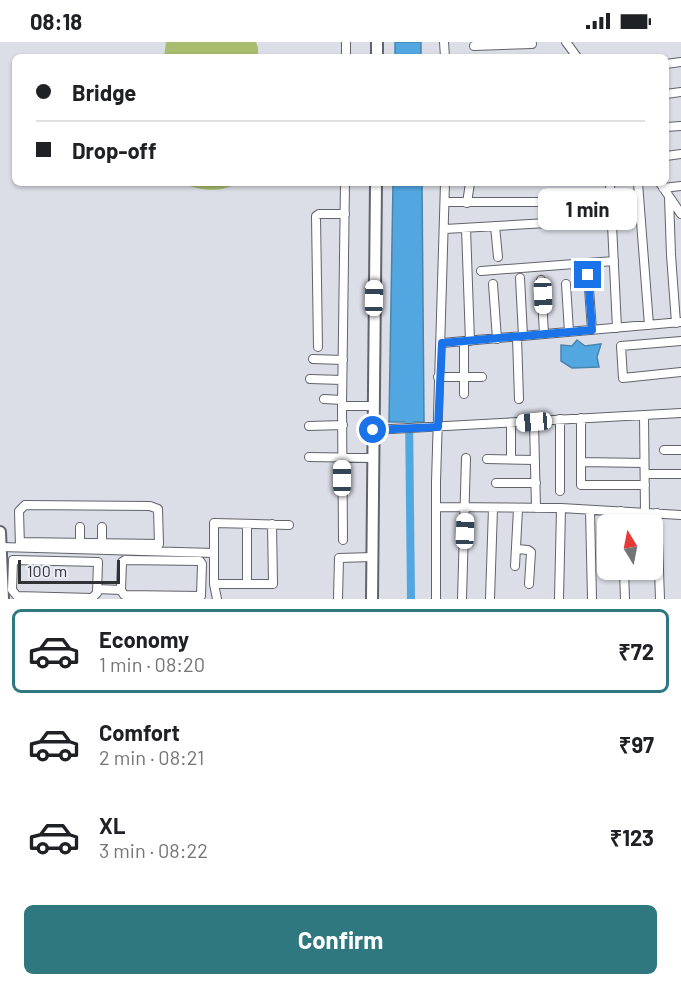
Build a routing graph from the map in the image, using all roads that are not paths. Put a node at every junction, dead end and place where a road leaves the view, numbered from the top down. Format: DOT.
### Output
graph roads {
  1 [pos="474,44"];
  2 [pos="531,44"];
  3 [pos="345,186"];
  4 [pos="375,186"];
  5 [pos="445,186"];
  6 [pos="470,186"];
  7 [pos="610,186"];
  8 [pos="638,186"];
  9 [pos="663,186"];
  10 [pos="669,197"];
  11 [pos="591,198"];
  12 [pos="446,202"];
  13 [pos="467,203"];
  14 [pos="345,214"];
  15 [pos="681,214"];
  16 [pos="582,221"];
  17 [pos="495,225"];
  18 [pos="466,228"];
  19 [pos="445,229"];
  20 [pos="498,258"];
  21 [pos="614,261"];
  22 [pos="481,270"];
  23 [pos="588,275"];
  24 [pos="520,279"];
  25 [pos="541,280"];
  26 [pos="494,284"];
  27 [pos="566,284"];
  28 [pos="679,323"];
  29 [pos="649,325"];
  30 [pos="617,328"];
  31 [pos="592,330"];
  32 [pos="569,332"];
  33 [pos="544,334"];
  34 [pos="520,337"];
  35 [pos="496,339"];
  36 [pos="467,341"];
  37 [pos="681,341"];
  38 [pos="442,343"];
  39 [pos="318,347"];
  40 [pos="313,359"];
  41 [pos="343,360"];
  42 [pos="681,372"];
  43 [pos="438,377"];
  44 [pos="482,377"];
  45 [pos="464,378"];
  46 [pos="310,379"];
  47 [pos="342,380"];
  48 [pos="464,394"];
  49 [pos="324,399"];
  50 [pos="519,399"];
  51 [pos="342,403"];
  52 [pos="372,406"];
  53 [pos="681,413"];
  54 [pos="644,415"];
  55 [pos="581,418"];
  56 [pos="560,419"];
  57 [pos="534,422"];
  58 [pos="511,424"];
  59 [pos="343,425"];
  60 [pos="309,426"];
  61 [pos="438,427"];
  62 [pos="379,430"];
  63 [pos="664,450"];
  64 [pos="681,450"];
  65 [pos="309,457"];
  66 [pos="342,458"];
  67 [pos="373,458"];
  68 [pos="466,458"];
  69 [pos="487,459"];
  70 [pos="511,459"];
  71 [pos="535,460"];
  72 [pos="581,462"];
  73 [pos="644,463"];
  74 [pos="645,474"];
  75 [pos="681,474"];
  76 [pos="496,483"];
  77 [pos="536,483"];
  78 [pos="645,485"];
  79 [pos="560,491"];
  80 [pos="436,507"];
  81 [pos="465,508"];
  82 [pos="493,508"];
  83 [pos="536,508"];
  84 [pos="561,508"];
  85 [pos="518,509"];
  86 [pos="590,510"];
  87 [pos="621,511"];
  88 [pos="645,512"];
  89 [pos="657,513"];
  90 [pos="621,514"];
  91 [pos="681,515"];
  92 [pos="247,524"];
  93 [pos="272,524"];
  94 [pos="289,525"];
  95 [pos="80,527"];
  96 [pos="102,527"];
  97 [pos="0,532"];
  98 [pos="343,540"];
  99 [pos="18,545"];
  100 [pos="80,546"];
  101 [pos="101,547"];
  102 [pos="159,548"];
  103 [pos="517,549"];
  104 [pos="0,550"];
  105 [pos="127,550"];
  106 [pos="214,553"];
  107 [pos="200,557"];
  108 [pos="372,557"];
  109 [pos="13,560"];
  110 [pos="127,560"];
  111 [pos="98,562"];
  112 [pos="515,566"];
  113 [pos="624,580"];
  114 [pos="214,584"];
  115 [pos="247,584"];
  116 [pos="529,584"];
  117 [pos="97,589"];
  118 [pos="121,590"];
  119 [pos="3,599"];
  120 [pos="217,599"];
  121 [pos="338,599"];
  122 [pos="372,599"];
  123 [pos="436,599"];
  124 [pos="462,599"];
  125 [pos="490,599"];
  126 [pos="559,599"];
  127 [pos="592,599"];
  128 [pos="625,599"];
  129 [pos="660,599"];
  1 -- 2 [label="street"];
  3 -- 14 [label="street"];
  4 -- 52 [label="street"];
  5 -- 12 [label="street"];
  6 -- 13 [label="street"];
  7 -- 21 [label="street"];
  8 -- 29 [label="street"];
  9 -- 10 [label="street"];
  10 -- 15 [label="street"];
  10 -- 28 [label="street"];
  11 -- 13 [label="street"];
  12 -- 13 [label="street"];
  12 -- 19 [label="street"];
  14 -- 39 [label="street"];
  14 -- 41 [label="street"];
  16 -- 17 [label="street"];
  17 -- 18 [label="street"];
  17 -- 20 [label="street"];
  18 -- 19 [label="street"];
  18 -- 36 [label="street"];
  19 -- 38 [label="street"];
  21 -- 22 [label="street"];
  21 -- 30 [label="street"];
  23 -- 31 [label="street"];
  24 -- 34 [label="street"];
  25 -- 33 [label="street"];
  26 -- 35 [label="street"];
  27 -- 32 [label="street"];
  28 -- 29 [label="street"];
  29 -- 30 [label="street"];
  30 -- 31 [label="street"];
  31 -- 32 [label="street"];
  32 -- 33 [label="street"];
  33 -- 34 [label="street"];
  34 -- 35 [label="street"];
  34 -- 50 [label="street"];
  35 -- 36 [label="street"];
  36 -- 38 [label="street"];
  36 -- 45 [label="street"];
  37 -- 42 [label="street"];
  38 -- 43 [label="street"];
  40 -- 41 [label="street"];
  41 -- 47 [label="street"];
  43 -- 45 [label="street"];
  43 -- 61 [label="street"];
  44 -- 45 [label="street"];
  45 -- 48 [label="street"];
  46 -- 47 [label="street"];
  47 -- 51 [label="street"];
  49 -- 51 [label="street"];
  51 -- 52 [label="street"];
  51 -- 59 [label="street"];
  52 -- 62 [label="street"];
  53 -- 54 [label="street"];
  54 -- 55 [label="street"];
  54 -- 73 [label="street"];
  55 -- 56 [label="street"];
  55 -- 72 [label="street"];
  56 -- 57 [label="street"];
  56 -- 79 [label="street"];
  57 -- 58 [label="street"];
  57 -- 71 [label="street"];
  58 -- 61 [label="street"];
  58 -- 70 [label="street"];
  59 -- 60 [label="street"];
  59 -- 66 [label="street"];
  61 -- 62 [label="street"];
  61 -- 80 [label="street"];
  62 -- 67 [label="street"];
  63 -- 64 [label="street"];
  65 -- 66 [label="street"];
  66 -- 67 [label="street"];
  66 -- 98 [label="street"];
  67 -- 108 [label="street"];
  68 -- 81 [label="street"];
  69 -- 70 [label="street"];
  70 -- 71 [label="street"];
  71 -- 77 [label="street"];
  72 -- 73 [label="street"];
  72 -- 78 [label="street"];
  73 -- 74 [label="street"];
  74 -- 75 [label="street"];
  74 -- 78 [label="street"];
  76 -- 77 [label="street"];
  77 -- 83 [label="street"];
  78 -- 88 [label="street"];
  80 -- 81 [label="street"];
  80 -- 123 [label="street"];
  81 -- 82 [label="street"];
  81 -- 124 [label="street"];
  82 -- 85 [label="street"];
  82 -- 125 [label="street"];
  83 -- 84 [label="street"];
  83 -- 85 [label="street"];
  84 -- 86 [label="street"];
  84 -- 126 [label="street"];
  85 -- 103 [label="street"];
  86 -- 87 [label="street"];
  86 -- 127 [label="street"];
  87 -- 88 [label="street"];
  87 -- 90 [label="street"];
  88 -- 89 [label="street"];
  89 -- 91 [label="street"];
  89 -- 129 [label="street"];
  92 -- 93 [label="street"];
  92 -- 106 [label="street"];
  92 -- 115 [label="street"];
  93 -- 94 [label="street"];
  93 -- 115 [label="street"];
  95 -- 100 [label="street"];
  96 -- 101 [label="street"];
  97 -- 104 [label="street"];
  99 -- 100 [label="street"];
  99 -- 102 [label="street"];
  99 -- 104 [label="street"];
  99 -- 109 [label="street"];
  100 -- 101 [label="street"];
  101 -- 102 [label="street"];
  101 -- 105 [label="street"];
  101 -- 111 [label="street"];
  102 -- 105 [label="street"];
  102 -- 107 [label="street"];
  103 -- 112 [label="street"];
  103 -- 116 [label="street"];
  104 -- 119 [label="street"];
  105 -- 110 [label="street"];
  106 -- 107 [label="street"];
  106 -- 114 [label="street"];
  107 -- 110 [label="street"];
  107 -- 118 [label="street"];
  108 -- 121 [label="street"];
  108 -- 122 [label="street"];
  109 -- 111 [label="street"];
  109 -- 117 [label="street"];
  110 -- 118 [label="street"];
  111 -- 117 [label="street"];
  113 -- 128 [label="street"];
  114 -- 115 [label="street"];
  114 -- 120 [label="street"];
  117 -- 118 [label="street"];
}
